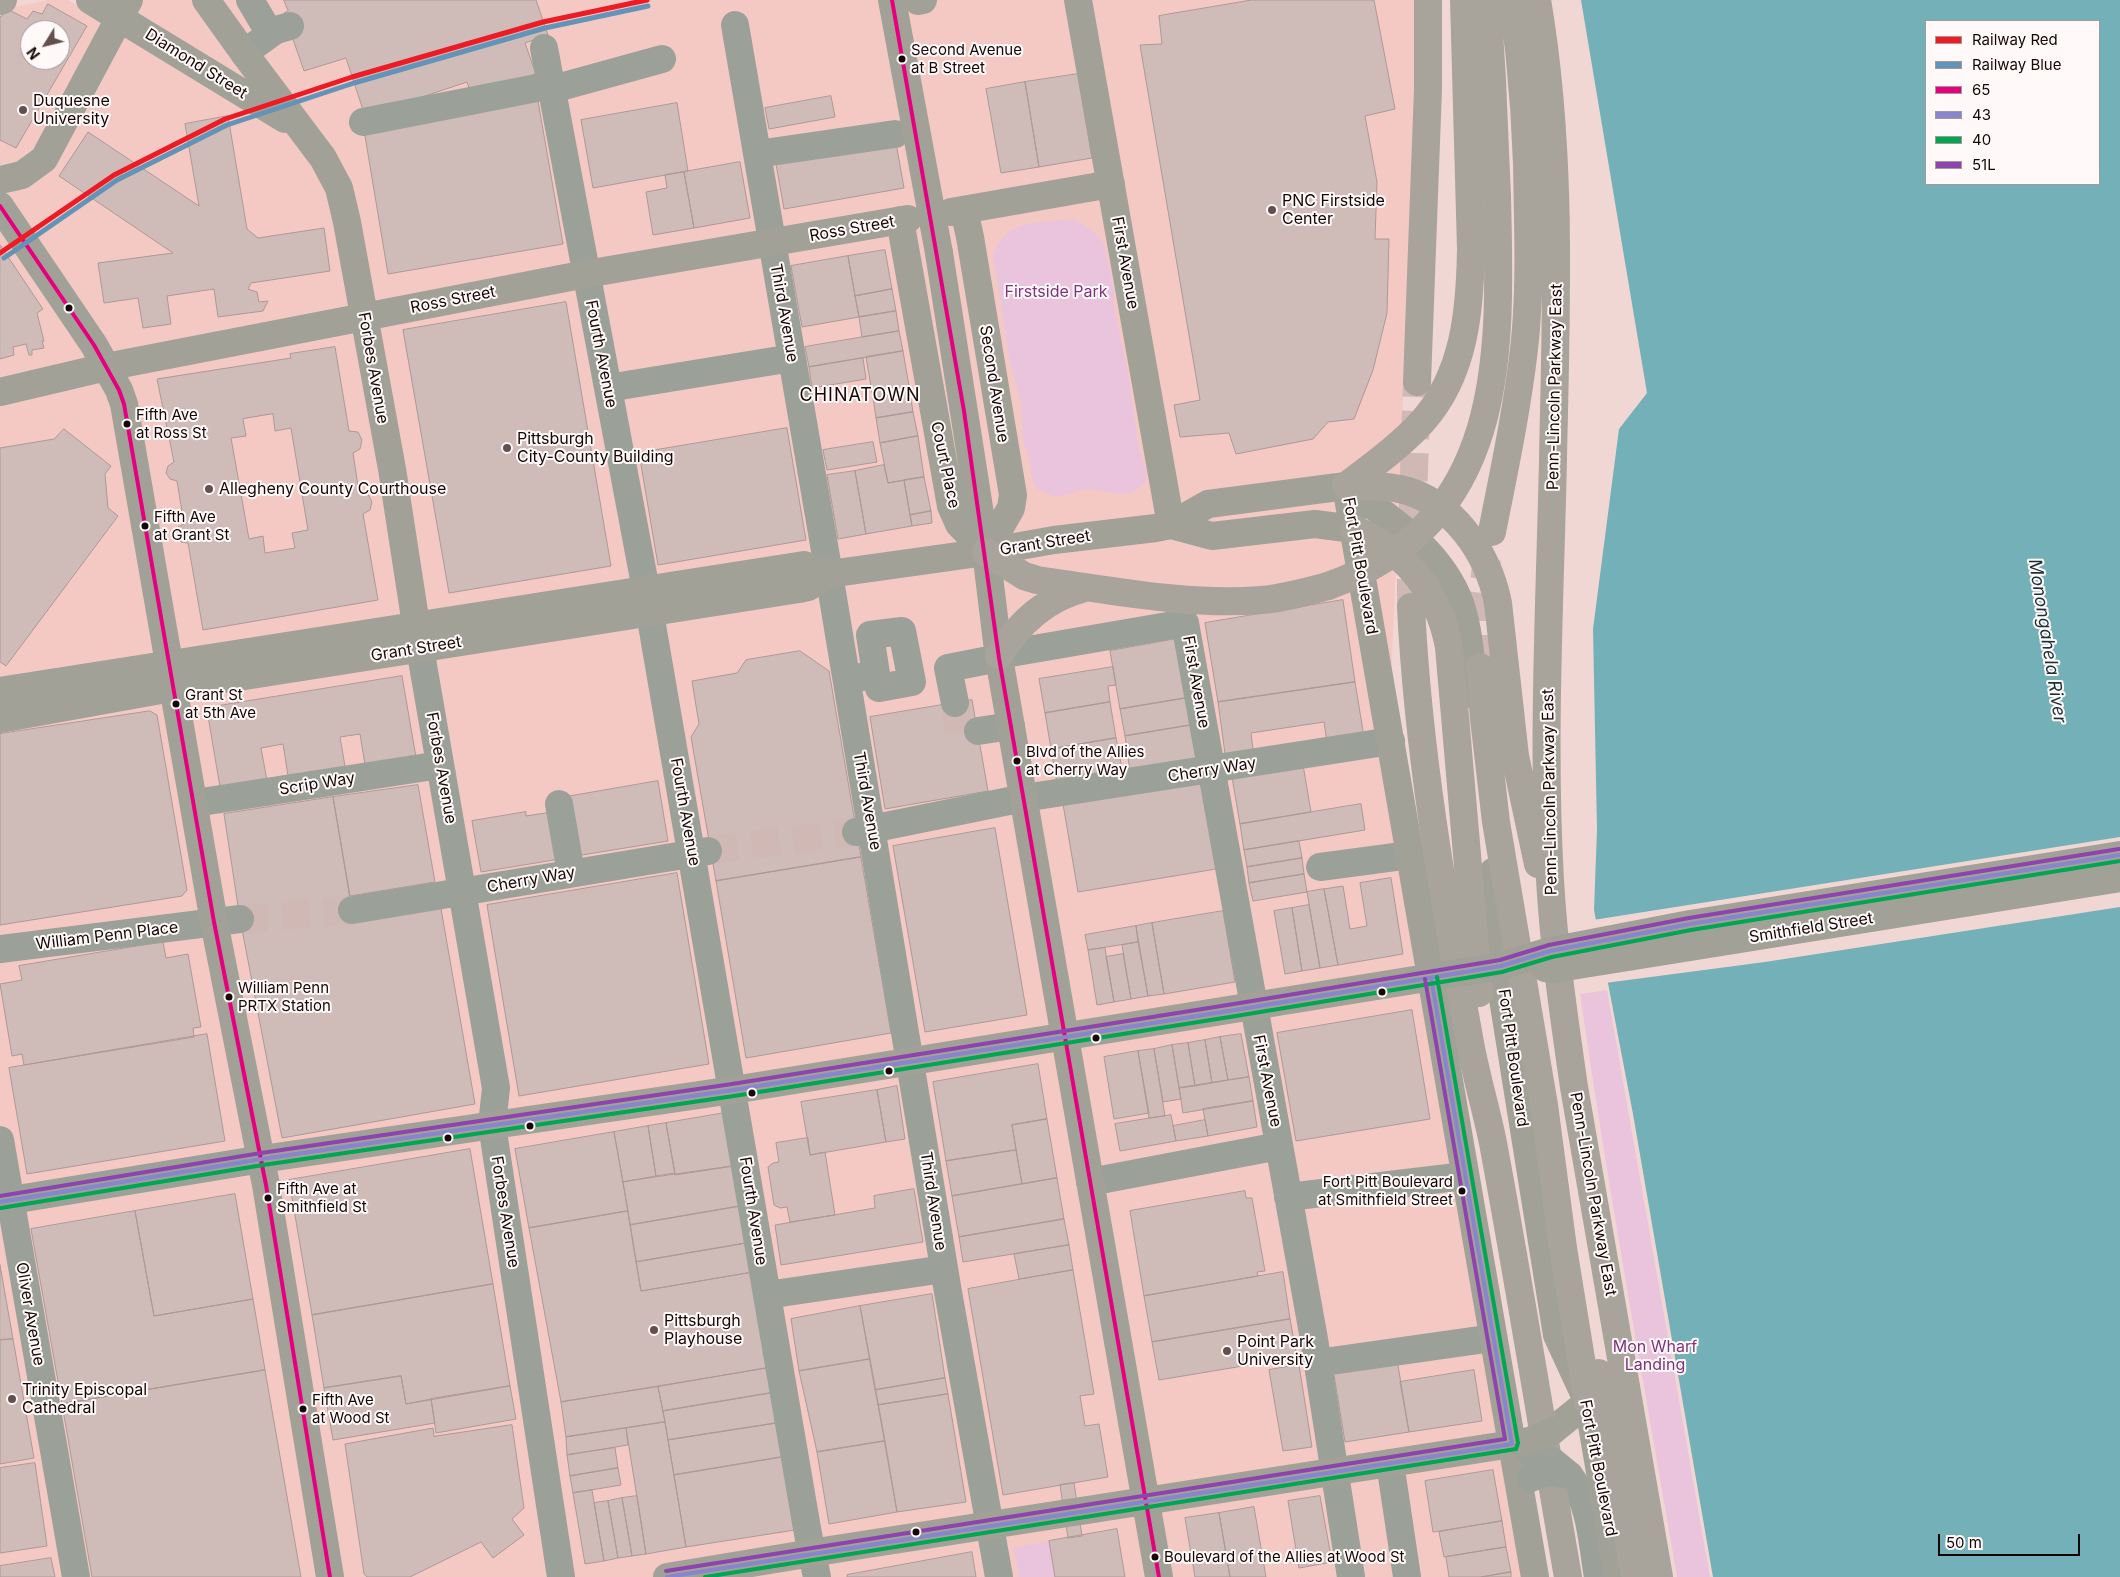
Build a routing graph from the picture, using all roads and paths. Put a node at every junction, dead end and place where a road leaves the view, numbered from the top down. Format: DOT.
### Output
graph roads {
  1 [pos="90,0"];
  2 [pos="206,0"];
  3 [pos="250,0"];
  4 [pos="911,0"];
  5 [pos="1078,0"];
  6 [pos="1428,0"];
  7 [pos="1464,0"];
  8 [pos="1487,0"];
  9 [pos="1513,0"];
  10 [pos="1537,0"];
  11 [pos="125,9"];
  12 [pos="735,25"];
  13 [pos="544,48"];
  14 [pos="244,53"];
  15 [pos="662,59"];
  16 [pos="552,87"];
  17 [pos="363,122"];
  18 [pos="301,130"];
  19 [pos="895,134"];
  20 [pos="757,154"];
  21 [pos="0,180"];
  22 [pos="1111,184"];
  23 [pos="0,206"];
  24 [pos="904,219"];
  25 [pos="772,242"];
  26 [pos="586,274"];
  27 [pos="364,317"];
  28 [pos="792,358"];
  29 [pos="106,367"];
  30 [pos="1417,382"];
  31 [pos="608,388"];
  32 [pos="0,392"];
  33 [pos="1346,486"];
  34 [pos="1171,525"];
  35 [pos="1354,529"];
  36 [pos="1492,532"];
  37 [pos="986,552"];
  38 [pos="829,574"];
  39 [pos="1089,587"];
  40 [pos="648,602"];
  41 [pos="1411,607"];
  42 [pos="418,637"];
  43 [pos="999,656"];
  44 [pos="875,664"];
  45 [pos="1476,667"];
  46 [pos="845,670"];
  47 [pos="172,675"];
  48 [pos="0,691"];
  49 [pos="954,703"];
  50 [pos="0,718"];
  51 [pos="1011,726"];
  52 [pos="978,731"];
  53 [pos="1391,742"];
  54 [pos="440,765"];
  55 [pos="1211,770"];
  56 [pos="1024,798"];
  57 [pos="195,803"];
  58 [pos="559,804"];
  59 [pos="864,831"];
  60 [pos="701,852"];
  61 [pos="1410,855"];
  62 [pos="2120,856"];
  63 [pos="1320,867"];
  64 [pos="571,873"];
  65 [pos="2120,878"];
  66 [pos="462,892"];
  67 [pos="352,910"];
  68 [pos="227,921"];
  69 [pos="1555,943"];
  70 [pos="0,949"];
  71 [pos="1502,966"];
  72 [pos="1438,977"];
  73 [pos="1253,1007"];
  74 [pos="1065,1038"];
  75 [pos="911,1062"];
  76 [pos="733,1090"];
  77 [pos="1544,1105"];
  78 [pos="492,1125"];
  79 [pos="0,1140"];
  80 [pos="1492,1141"];
  81 [pos="1279,1146"];
  82 [pos="262,1159"];
  83 [pos="1465,1176"];
  84 [pos="1090,1182"];
  85 [pos="1288,1196"];
  86 [pos="5,1201"];
  87 [pos="944,1269"];
  88 [pos="767,1295"];
  89 [pos="1493,1338"];
  90 [pos="1317,1363"];
  91 [pos="1588,1402"];
  92 [pos="1521,1445"];
  93 [pos="1390,1463"];
  94 [pos="1334,1472"];
  95 [pos="1568,1475"];
  96 [pos="1525,1484"];
  97 [pos="1145,1501"];
  98 [pos="990,1526"];
  99 [pos="814,1565"];
  100 [pos="76,1577"];
  101 [pos="330,1577"];
  102 [pos="561,1577"];
  103 [pos="667,1577"];
  104 [pos="999,1577"];
  105 [pos="1159,1577"];
  106 [pos="1351,1577"];
  107 [pos="1407,1577"];
  108 [pos="1535,1577"];
  109 [pos="1568,1577"];
  110 [pos="1598,1577"];
  111 [pos="1618,1577"];
  112 [pos="1635,1577"];
  113 [pos="1659,1577"];
  1 -- 11 [label="main road, Diamond Street"];
  2 -- 14 [label="main road, Forbes Avenue"];
  3 -- 14 [label="street"];
  4 -- 37 [label="main road, bridge"];
  5 -- 22 [label="main road, First Avenue"];
  6 -- 30 [label="highway"];
  7 -- 33 [label="highway"];
  8 -- 39 [label="highway, bridge"];
  9 -- 36 [label="highway"];
  10 -- 69 [label="highway, Penn-Lincoln Parkway East"];
  11 -- 18 [label="main road, Diamond Street"];
  11 -- 21 [label="main road"];
  12 -- 20 [label="street, Third Avenue"];
  13 -- 16 [label="street, Fourth Avenue"];
  14 -- 18 [label="main road, Forbes Avenue"];
  15 -- 16 [label="street"];
  16 -- 17 [label="street"];
  16 -- 26 [label="street, Fourth Avenue"];
  18 -- 27 [label="main road, Forbes Avenue"];
  19 -- 20 [label="street"];
  20 -- 25 [label="street, Third Avenue"];
  22 -- 34 [label="main road, First Avenue"];
  22 -- 37 [label="main road, Second Avenue"];
  23 -- 29 [label="main road"];
  24 -- 25 [label="main road, Ross Street"];
  24 -- 37 [label="main road, Court Place"];
  25 -- 26 [label="main road, Ross Street"];
  25 -- 28 [label="street, Third Avenue"];
  26 -- 27 [label="main road, Ross Street"];
  26 -- 31 [label="street, Fourth Avenue"];
  27 -- 29 [label="main road, Ross Street"];
  27 -- 42 [label="main road, Forbes Avenue"];
  28 -- 31 [label="street"];
  28 -- 38 [label="street, Third Avenue"];
  29 -- 32 [label="main road, Ross Street"];
  29 -- 47 [label="main road"];
  31 -- 40 [label="street, Fourth Avenue"];
  33 -- 34 [label="main road, Grant Street"];
  33 -- 35 [label="main road, Fort Pitt Boulevard"];
  33 -- 45 [label="main road, Fort Pitt Boulevard"];
  33 -- 69 [label="highway"];
  34 -- 35 [label="main road, Grant Street"];
  34 -- 37 [label="main road, Grant Street"];
  35 -- 53 [label="main road, Fort Pitt Boulevard"];
  35 -- 80 [label="highway"];
  37 -- 38 [label="main road, Grant Street"];
  37 -- 39 [label="highway"];
  37 -- 43 [label="main road"];
  38 -- 40 [label="main road, Grant Street"];
  38 -- 46 [label="street, Third Avenue"];
  39 -- 43 [label="highway"];
  40 -- 42 [label="main road, Grant Street"];
  40 -- 60 [label="street, Fourth Avenue"];
  41 -- 80 [label="highway"];
  42 -- 47 [label="main road, Grant Street"];
  42 -- 54 [label="street, Forbes Avenue"];
  43 -- 49 [label="street"];
  43 -- 51 [label="main road"];
  43 -- 55 [label="street, First Avenue"];
  44 -- 46 [label="street"];
  45 -- 71 [label="main road, Fort Pitt Boulevard"];
  45 -- 77 [label="highway"];
  46 -- 59 [label="street, Third Avenue"];
  47 -- 48 [label="main road, Grant Street"];
  47 -- 50 [label="main road, Grant Street"];
  47 -- 57 [label="main road"];
  51 -- 52 [label="street"];
  51 -- 56 [label="main road"];
  53 -- 55 [label="street, Cherry Way"];
  53 -- 61 [label="main road, Fort Pitt Boulevard"];
  54 -- 57 [label="street, Scrip Way"];
  54 -- 66 [label="street, Forbes Avenue"];
  55 -- 56 [label="street, Cherry Way"];
  55 -- 73 [label="street, First Avenue"];
  56 -- 59 [label="street, Cherry Way"];
  56 -- 74 [label="main road"];
  57 -- 68 [label="main road"];
  58 -- 64 [label="street"];
  59 -- 75 [label="street, Third Avenue"];
  60 -- 64 [label="street, Cherry Way"];
  60 -- 76 [label="street, Fourth Avenue"];
  61 -- 63 [label="street"];
  61 -- 72 [label="main road, Fort Pitt Boulevard"];
  62 -- 71 [label="main road, Smithfield Street, bridge"];
  64 -- 66 [label="street, Cherry Way"];
  65 -- 71 [label="main road, Smithfield Street, bridge"];
  66 -- 67 [label="street, Cherry Way"];
  66 -- 78 [label="street, Forbes Avenue"];
  68 -- 70 [label="street, William Penn Place"];
  68 -- 82 [label="main road"];
  69 -- 113 [label="highway, Penn-Lincoln Parkway East"];
  71 -- 72 [label="main road, Smithfield Street, bridge"];
  71 -- 91 [label="main road, Fort Pitt Boulevard"];
  72 -- 73 [label="main road, Smithfield Street"];
  72 -- 83 [label="main road, Fort Pitt Boulevard"];
  73 -- 74 [label="main road, Smithfield Street"];
  73 -- 81 [label="street, First Avenue"];
  74 -- 75 [label="main road, Smithfield Street"];
  74 -- 84 [label="main road"];
  75 -- 76 [label="main road, Smithfield Street"];
  75 -- 87 [label="street, Third Avenue"];
  76 -- 78 [label="main road, Smithfield Street"];
  76 -- 88 [label="street, Fourth Avenue"];
  77 -- 91 [label="highway"];
  77 -- 112 [label="highway"];
  78 -- 82 [label="main road, Smithfield Street"];
  78 -- 102 [label="street, Forbes Avenue"];
  79 -- 86 [label="street, Oliver Avenue"];
  80 -- 109 [label="highway"];
  81 -- 84 [label="street"];
  81 -- 85 [label="street, First Avenue"];
  82 -- 86 [label="street, Smithfield Street"];
  82 -- 101 [label="main road"];
  83 -- 85 [label="street"];
  83 -- 89 [label="main road, Fort Pitt Boulevard"];
  84 -- 97 [label="main road"];
  85 -- 90 [label="street, First Avenue"];
  86 -- 100 [label="street, Oliver Avenue"];
  87 -- 88 [label="street"];
  87 -- 98 [label="street, Third Avenue"];
  88 -- 99 [label="street, Fourth Avenue"];
  89 -- 90 [label="street"];
  89 -- 92 [label="main road, Fort Pitt Boulevard"];
  90 -- 94 [label="street, First Avenue"];
  91 -- 92 [label="main road, bridge"];
  91 -- 111 [label="main road, Fort Pitt Boulevard"];
  92 -- 93 [label="main road"];
  92 -- 95 [label="street, bridge"];
  92 -- 96 [label="main road, Fort Pitt Boulevard"];
  93 -- 94 [label="main road"];
  93 -- 107 [label="street"];
  94 -- 97 [label="main road"];
  94 -- 106 [label="street, First Avenue"];
  95 -- 96 [label="street, bridge"];
  95 -- 110 [label="street"];
  96 -- 108 [label="main road, Fort Pitt Boulevard"];
  97 -- 98 [label="main road"];
  97 -- 105 [label="main road"];
  98 -- 99 [label="main road"];
  98 -- 104 [label="street, Third Avenue"];
  99 -- 103 [label="main road"];
}
